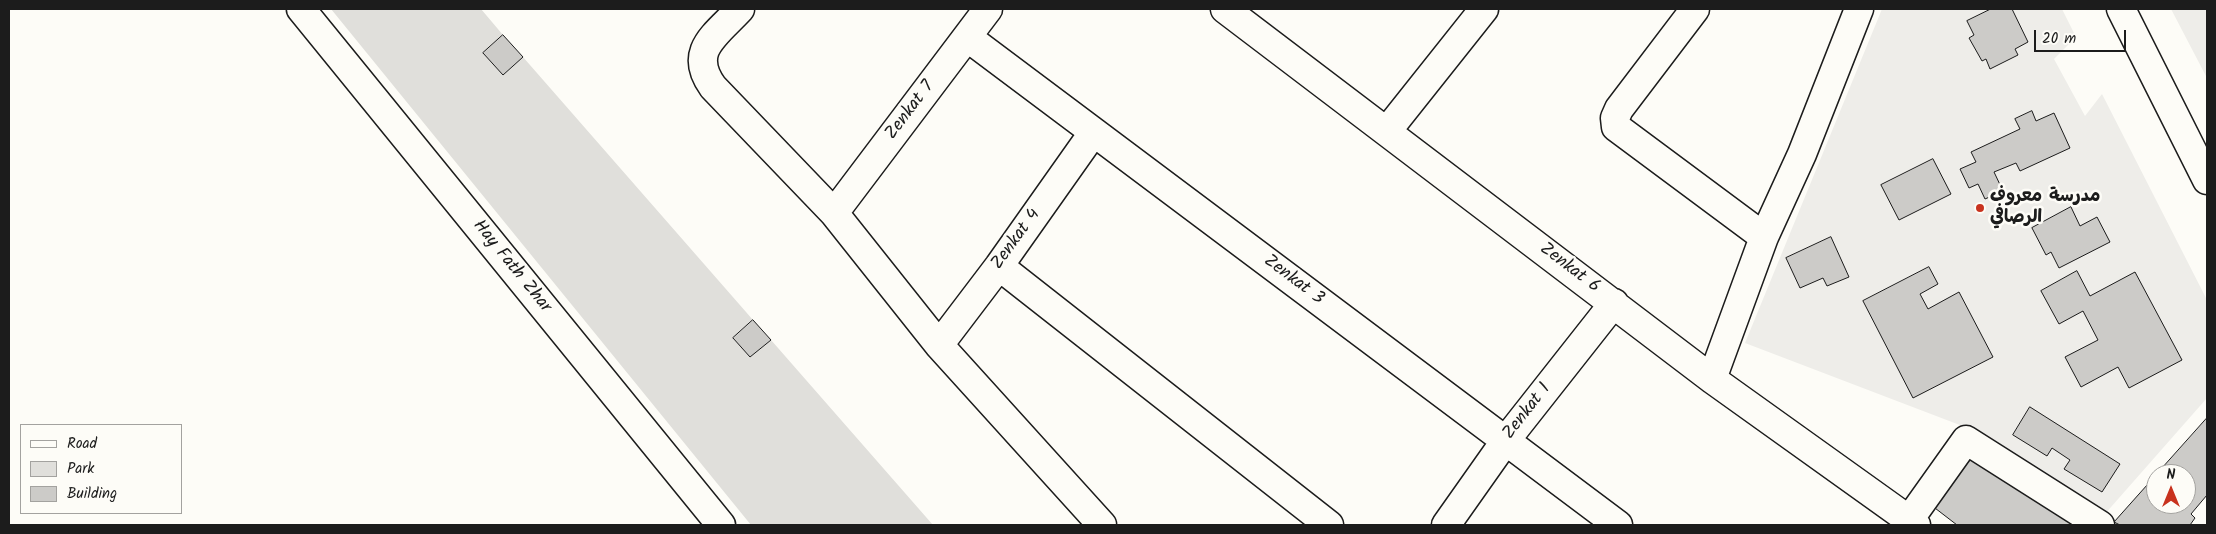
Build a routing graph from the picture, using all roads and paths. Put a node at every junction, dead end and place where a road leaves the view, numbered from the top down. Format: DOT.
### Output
graph roads {
  1 [pos="302,9"];
  2 [pos="740,9"];
  3 [pos="988,9"];
  4 [pos="1226,9"];
  5 [pos="1484,9"];
  6 [pos="1696,9"];
  7 [pos="1859,9"];
  8 [pos="2121,9"];
  9 [pos="967,37"];
  10 [pos="1387,131"];
  11 [pos="1094,133"];
  12 [pos="2207,180"];
  13 [pos="834,213"];
  14 [pos="1764,237"];
  15 [pos="999,266"];
  16 [pos="1614,303"];
  17 [pos="938,345"];
  18 [pos="1712,379"];
  19 [pos="1506,440"];
  20 [pos="1912,523"];
  21 [pos="721,525"];
  22 [pos="1102,525"];
  23 [pos="1329,525"];
  24 [pos="1446,525"];
  25 [pos="1618,525"];
  26 [pos="2100,525"];
  1 -- 21 [label="street, Hay Fath Zhar"];
  2 -- 13 [label="street"];
  3 -- 9 [label="street, Zenkat 7"];
  4 -- 10 [label="street, Zenkat 6"];
  5 -- 10 [label="street"];
  6 -- 14 [label="street"];
  7 -- 14 [label="street"];
  8 -- 12 [label="street"];
  9 -- 11 [label="street, Zenkat 3"];
  9 -- 13 [label="street, Zenkat 7"];
  10 -- 16 [label="street, Zenkat 6"];
  11 -- 15 [label="street, Zenkat 4"];
  11 -- 19 [label="street, Zenkat 3"];
  13 -- 17 [label="street"];
  14 -- 18 [label="street"];
  15 -- 17 [label="street, Zenkat 4"];
  15 -- 23 [label="street"];
  16 -- 18 [label="street, Zenkat 6"];
  16 -- 19 [label="street, Zenkat 1"];
  17 -- 22 [label="street"];
  18 -- 20 [label="street, Zenkat 6"];
  19 -- 24 [label="street, Zenkat 1"];
  19 -- 25 [label="street, Zenkat 3"];
  20 -- 26 [label="street"];
}
